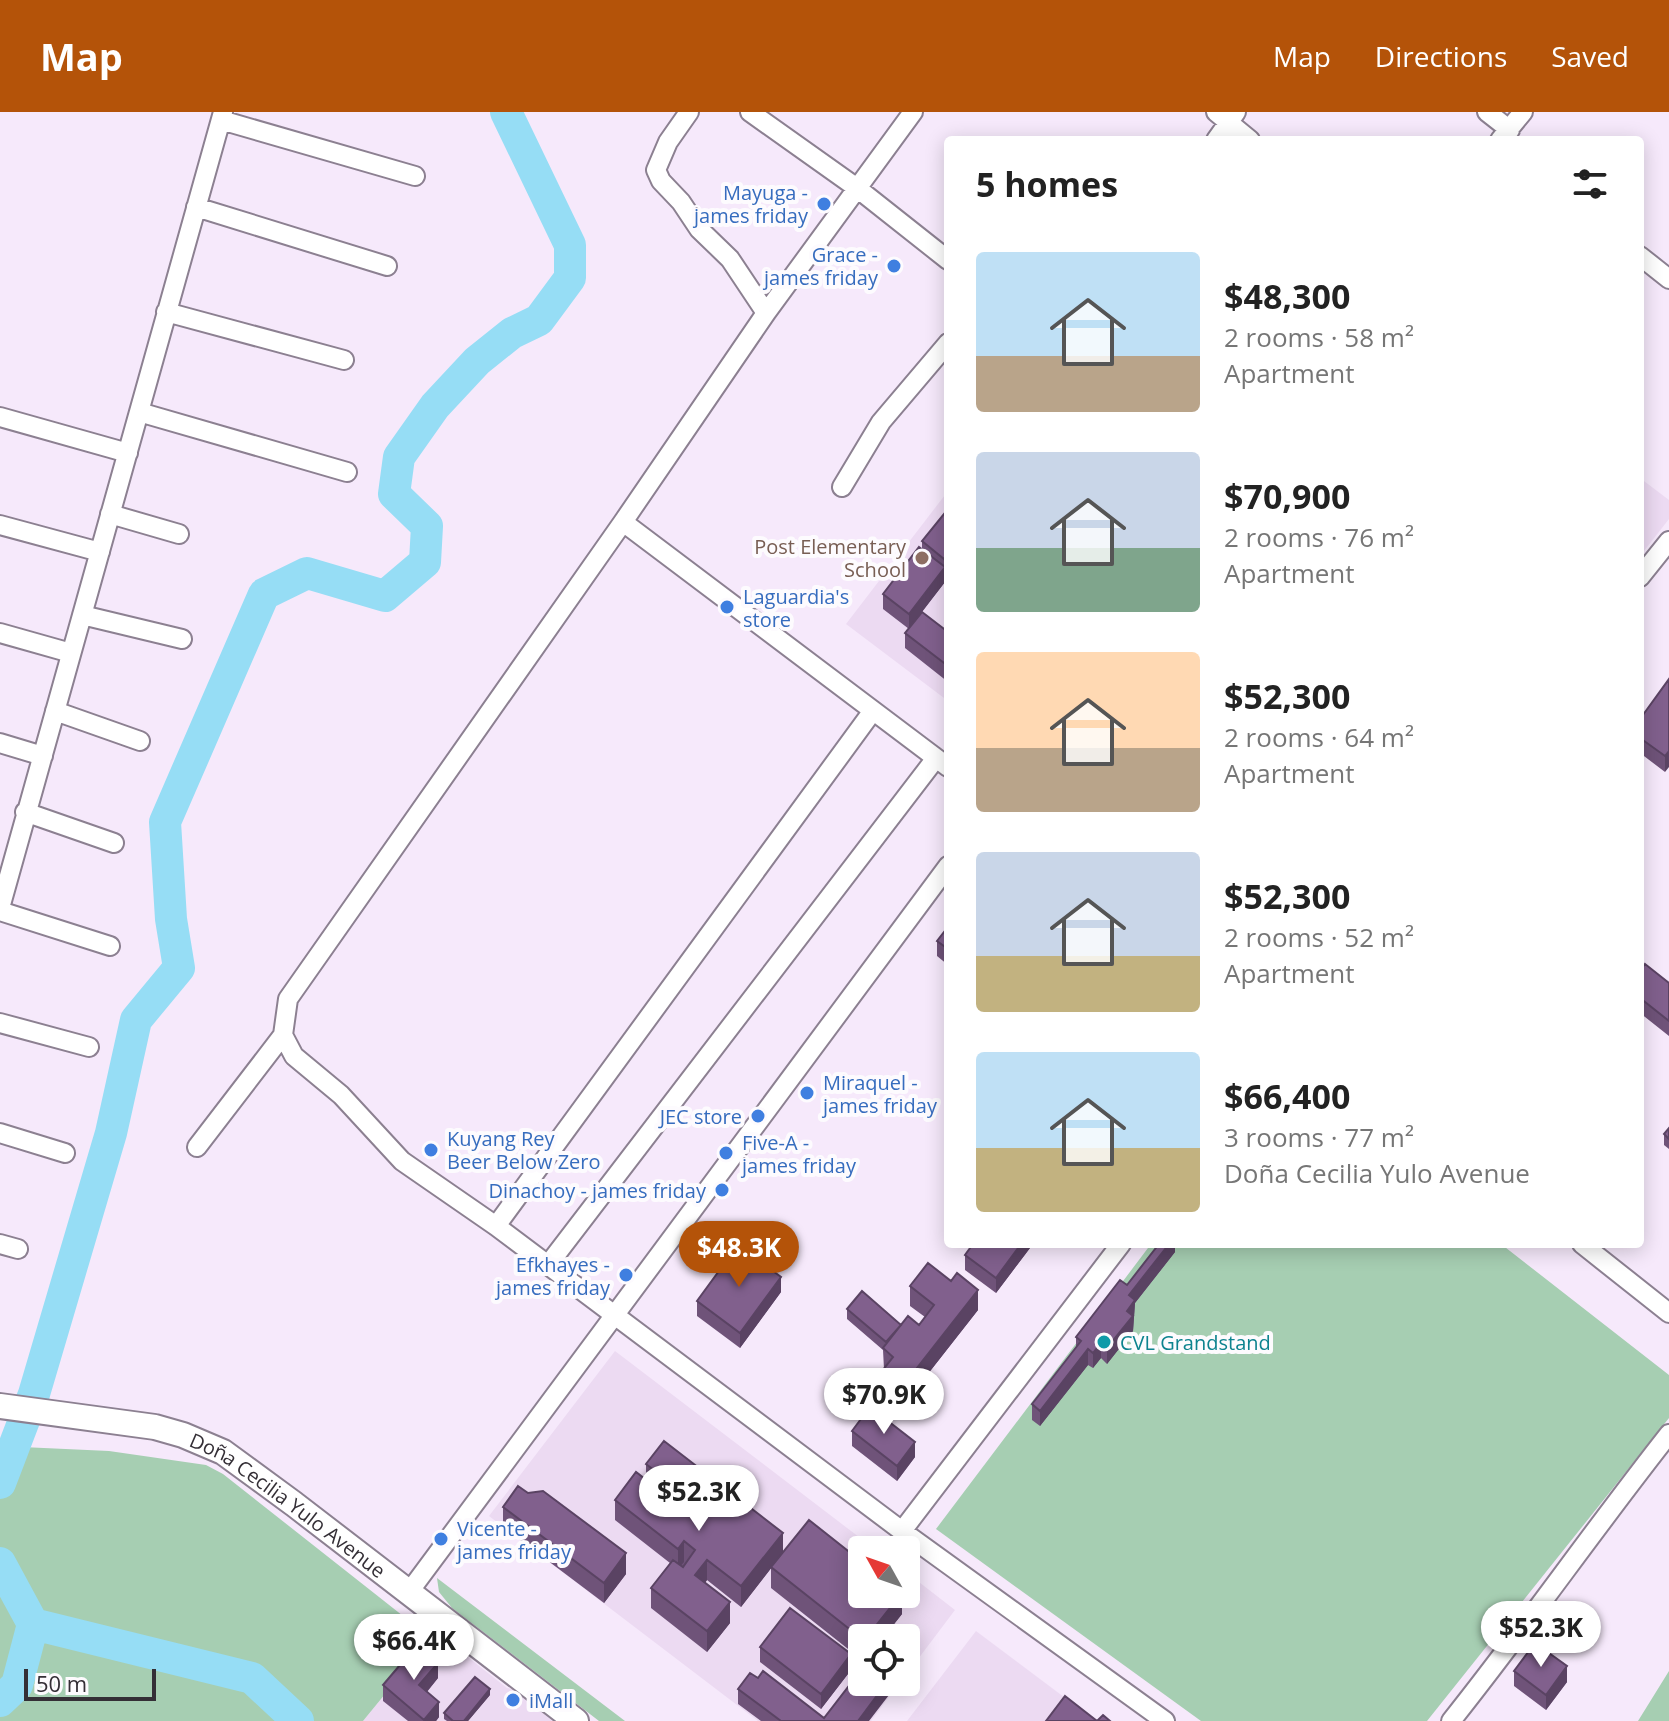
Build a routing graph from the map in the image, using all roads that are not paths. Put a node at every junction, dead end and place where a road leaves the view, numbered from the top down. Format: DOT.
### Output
graph roads {
  1 [pos="689,112"];
  2 [pos="750,112"];
  3 [pos="913,112"];
  4 [pos="1487,112"];
  5 [pos="1523,112"];
  6 [pos="222,116"];
  7 [pos="1227,116"];
  8 [pos="774,118"];
  9 [pos="1505,135"];
  10 [pos="1218,136"];
  11 [pos="1246,136"];
  12 [pos="415,176"];
  13 [pos="857,188"];
  14 [pos="196,207"];
  15 [pos="944,257"];
  16 [pos="1644,259"];
  17 [pos="387,266"];
  18 [pos="1669,279"];
  19 [pos="166,312"];
  20 [pos="766,313"];
  21 [pos="944,348"];
  22 [pos="344,360"];
  23 [pos="139,412"];
  24 [pos="0,417"];
  25 [pos="128,453"];
  26 [pos="347,472"];
  27 [pos="842,487"];
  28 [pos="110,514"];
  29 [pos="623,522"];
  30 [pos="0,525"];
  31 [pos="179,534"];
  32 [pos="1669,541"];
  33 [pos="100,552"];
  34 [pos="1644,572"];
  35 [pos="82,615"];
  36 [pos="0,633"];
  37 [pos="182,639"];
  38 [pos="71,653"];
  39 [pos="55,711"];
  40 [pos="872,712"];
  41 [pos="140,741"];
  42 [pos="0,743"];
  43 [pos="43,756"];
  44 [pos="942,762"];
  45 [pos="25,812"];
  46 [pos="114,843"];
  47 [pos="5,865"];
  48 [pos="944,871"];
  49 [pos="0,910"];
  50 [pos="110,946"];
  51 [pos="0,1023"];
  52 [pos="283,1035"];
  53 [pos="89,1047"];
  54 [pos="0,1133"];
  55 [pos="197,1147"];
  56 [pos="65,1153"];
  57 [pos="496,1226"];
  58 [pos="1118,1248"];
  59 [pos="1587,1248"];
  60 [pos="548,1265"];
  61 [pos="1669,1313"];
  62 [pos="614,1314"];
  63 [pos="3,1407"];
  64 [pos="1669,1434"];
  65 [pos="902,1531"];
  66 [pos="409,1592"];
  67 [pos="576,1721"];
  68 [pos="1165,1721"];
  69 [pos="1451,1721"];
  1 -- 20 [label="street"];
  2 -- 8 [label="street"];
  3 -- 13 [label="street"];
  4 -- 9 [label="street"];
  5 -- 9 [label="street"];
  6 -- 12 [label="street"];
  6 -- 14 [label="street"];
  7 -- 10 [label="street"];
  7 -- 11 [label="street"];
  8 -- 13 [label="street"];
  13 -- 15 [label="street"];
  13 -- 20 [label="street"];
  14 -- 17 [label="street"];
  14 -- 19 [label="street"];
  16 -- 18 [label="street"];
  19 -- 22 [label="street"];
  19 -- 23 [label="street"];
  20 -- 29 [label="street"];
  21 -- 27 [label="street"];
  23 -- 25 [label="street"];
  23 -- 26 [label="street"];
  24 -- 25 [label="street"];
  25 -- 28 [label="street"];
  28 -- 31 [label="street"];
  28 -- 33 [label="street"];
  29 -- 40 [label="street"];
  29 -- 52 [label="street"];
  30 -- 33 [label="street"];
  32 -- 34 [label="street"];
  33 -- 35 [label="street"];
  35 -- 37 [label="street"];
  35 -- 38 [label="street"];
  36 -- 38 [label="street"];
  38 -- 39 [label="street"];
  39 -- 41 [label="street"];
  39 -- 43 [label="street"];
  40 -- 44 [label="street"];
  40 -- 57 [label="street"];
  42 -- 43 [label="street"];
  43 -- 45 [label="street"];
  44 -- 60 [label="street"];
  45 -- 46 [label="street"];
  45 -- 47 [label="street"];
  47 -- 49 [label="street"];
  48 -- 62 [label="street"];
  49 -- 50 [label="street"];
  51 -- 53 [label="street"];
  52 -- 55 [label="street"];
  52 -- 57 [label="street"];
  54 -- 56 [label="street"];
  57 -- 60 [label="street"];
  58 -- 65 [label="street"];
  59 -- 61 [label="street"];
  60 -- 62 [label="street"];
  62 -- 65 [label="street"];
  62 -- 66 [label="street"];
  63 -- 66 [label="main road, Doña Cecilia Yulo Avenue"];
  64 -- 69 [label="street"];
  65 -- 68 [label="street"];
  66 -- 67 [label="main road, Doña Cecilia Yulo Avenue"];
}
